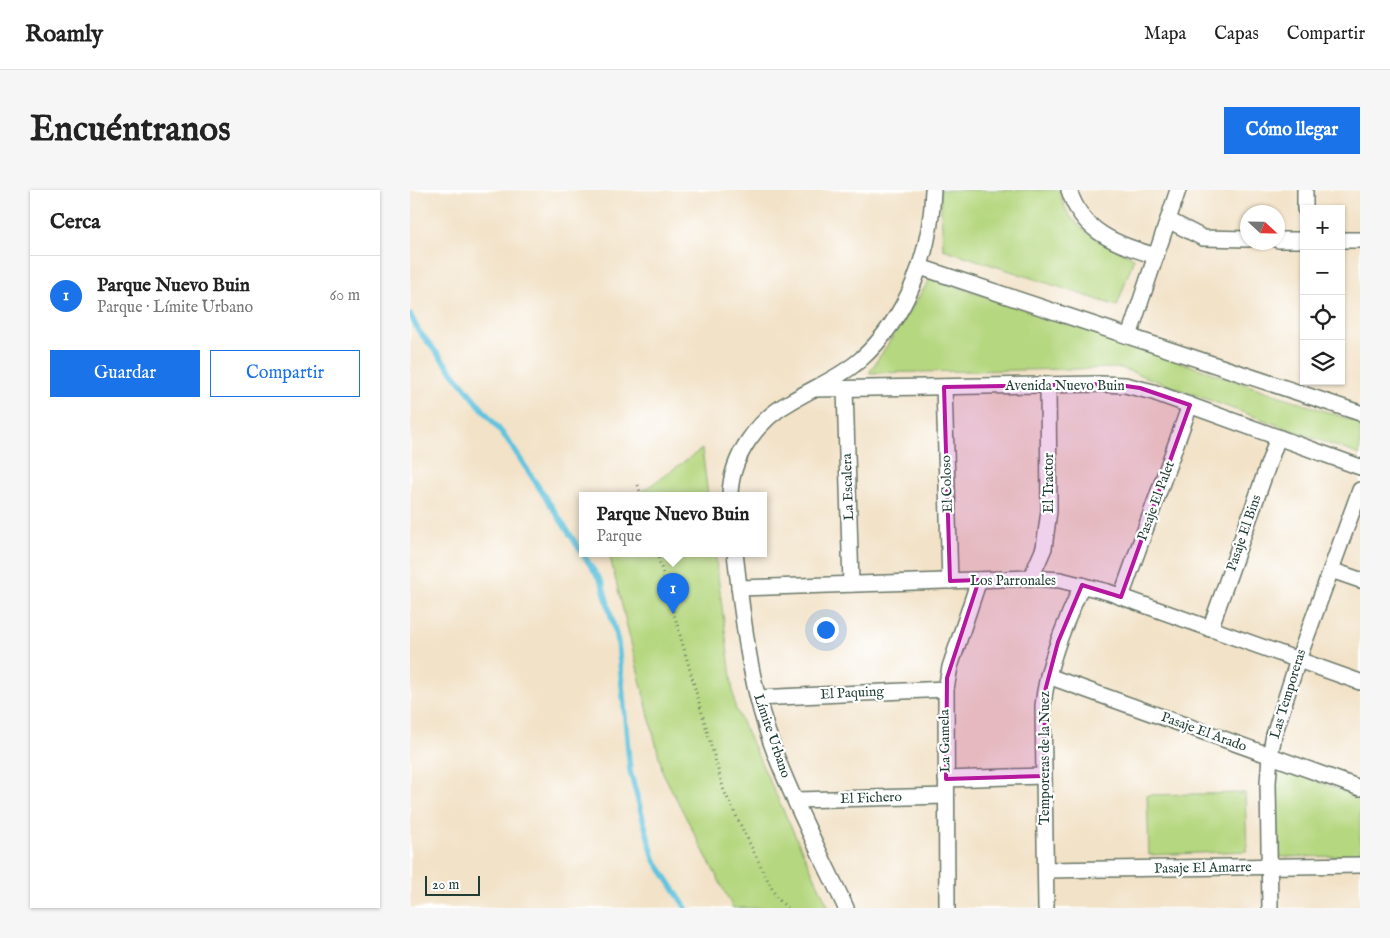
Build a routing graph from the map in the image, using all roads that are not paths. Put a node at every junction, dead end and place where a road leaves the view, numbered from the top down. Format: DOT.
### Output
graph roads {
  1 [pos="933,190"];
  2 [pos="1069,190"];
  3 [pos="1178,190"];
  4 [pos="1305,190"];
  5 [pos="1305,205"];
  6 [pos="1168,220"];
  7 [pos="1240,240"];
  8 [pos="1285,240"];
  9 [pos="1300,240"];
  10 [pos="1345,240"];
  11 [pos="1360,240"];
  12 [pos="1156,256"];
  13 [pos="920,267"];
  14 [pos="1129,336"];
  15 [pos="1048,385"];
  16 [pos="944,387"];
  17 [pos="816,389"];
  18 [pos="845,389"];
  19 [pos="1190,406"];
  20 [pos="1360,413"];
  21 [pos="1278,437"];
  22 [pos="1360,467"];
  23 [pos="1360,490"];
  24 [pos="730,492"];
  25 [pos="735,557"];
  26 [pos="1331,570"];
  27 [pos="1031,578"];
  28 [pos="979,580"];
  29 [pos="1360,580"];
  30 [pos="950,581"];
  31 [pos="851,584"];
  32 [pos="1082,584"];
  33 [pos="739,588"];
  34 [pos="1121,597"];
  35 [pos="1210,629"];
  36 [pos="1298,660"];
  37 [pos="1048,676"];
  38 [pos="1360,682"];
  39 [pos="946,689"];
  40 [pos="758,698"];
  41 [pos="1270,756"];
  42 [pos="1044,776"];
  43 [pos="946,778"];
  44 [pos="1360,788"];
  45 [pos="946,796"];
  46 [pos="796,800"];
  47 [pos="1360,865"];
  48 [pos="1269,866"];
  49 [pos="1046,870"];
  50 [pos="846,908"];
  51 [pos="947,908"];
  52 [pos="1046,908"];
  53 [pos="1270,908"];
  1 -- 13 [label="street"];
  2 -- 12 [label="street"];
  3 -- 6 [label="street"];
  4 -- 5 [label="street"];
  6 -- 7 [label="street"];
  6 -- 12 [label="street"];
  8 -- 9 [label="street"];
  10 -- 11 [label="street"];
  12 -- 14 [label="street"];
  13 -- 14 [label="street"];
  13 -- 17 [label="street"];
  14 -- 20 [label="street"];
  15 -- 16 [label="street, Avenida Nuevo Buin"];
  15 -- 19 [label="street, Avenida Nuevo Buin"];
  15 -- 27 [label="street, El Tractor"];
  16 -- 18 [label="street, Avenida Nuevo Buin"];
  16 -- 30 [label="street, El Coloso"];
  17 -- 18 [label="street, Avenida Nuevo Buin"];
  17 -- 24 [label="street"];
  18 -- 31 [label="street, La Escalera"];
  19 -- 21 [label="street, Avenida Nuevo Buin"];
  19 -- 34 [label="street, Pasaje El Palet"];
  21 -- 22 [label="street, Avenida Nuevo Buin"];
  21 -- 35 [label="street, Pasaje El Bins"];
  23 -- 26 [label="street, Las Temporeras"];
  25 -- 33 [label="street, Límite Urbano"];
  26 -- 29 [label="street"];
  26 -- 36 [label="street, Las Temporeras"];
  27 -- 28 [label="street, Los Parronales"];
  27 -- 32 [label="street, Los Parronales"];
  28 -- 30 [label="street, Los Parronales"];
  28 -- 39 [label="street, La Gamela"];
  30 -- 31 [label="street, Los Parronales"];
  31 -- 33 [label="street, Los Parronales"];
  32 -- 34 [label="street, Los Parronales"];
  32 -- 37 [label="street, Temporeras de la Nuez"];
  33 -- 40 [label="street, Límite Urbano"];
  34 -- 35 [label="street, Los Parronales"];
  35 -- 36 [label="street, Los Parronales"];
  36 -- 38 [label="street, Los Parronales"];
  36 -- 41 [label="street, Las Temporeras"];
  37 -- 41 [label="street, Pasaje El Arado"];
  37 -- 42 [label="street, Temporeras de la Nuez"];
  39 -- 40 [label="street, El Paquing"];
  39 -- 43 [label="street, La Gamela"];
  40 -- 46 [label="street, Límite Urbano"];
  41 -- 44 [label="street, Pasaje El Arado"];
  41 -- 48 [label="street, Las Temporeras"];
  42 -- 43 [label="street"];
  42 -- 49 [label="street, Temporeras de la Nuez"];
  43 -- 45 [label="street, La Gamela"];
  45 -- 46 [label="street, El Fichero"];
  45 -- 51 [label="street, La Gamela"];
  46 -- 50 [label="street, Límite Urbano"];
  47 -- 48 [label="street, Pasaje El Amarre"];
  48 -- 49 [label="street, Pasaje El Amarre"];
  48 -- 53 [label="street, Las Temporeras"];
  49 -- 52 [label="street, Temporeras de la Nuez"];
}
